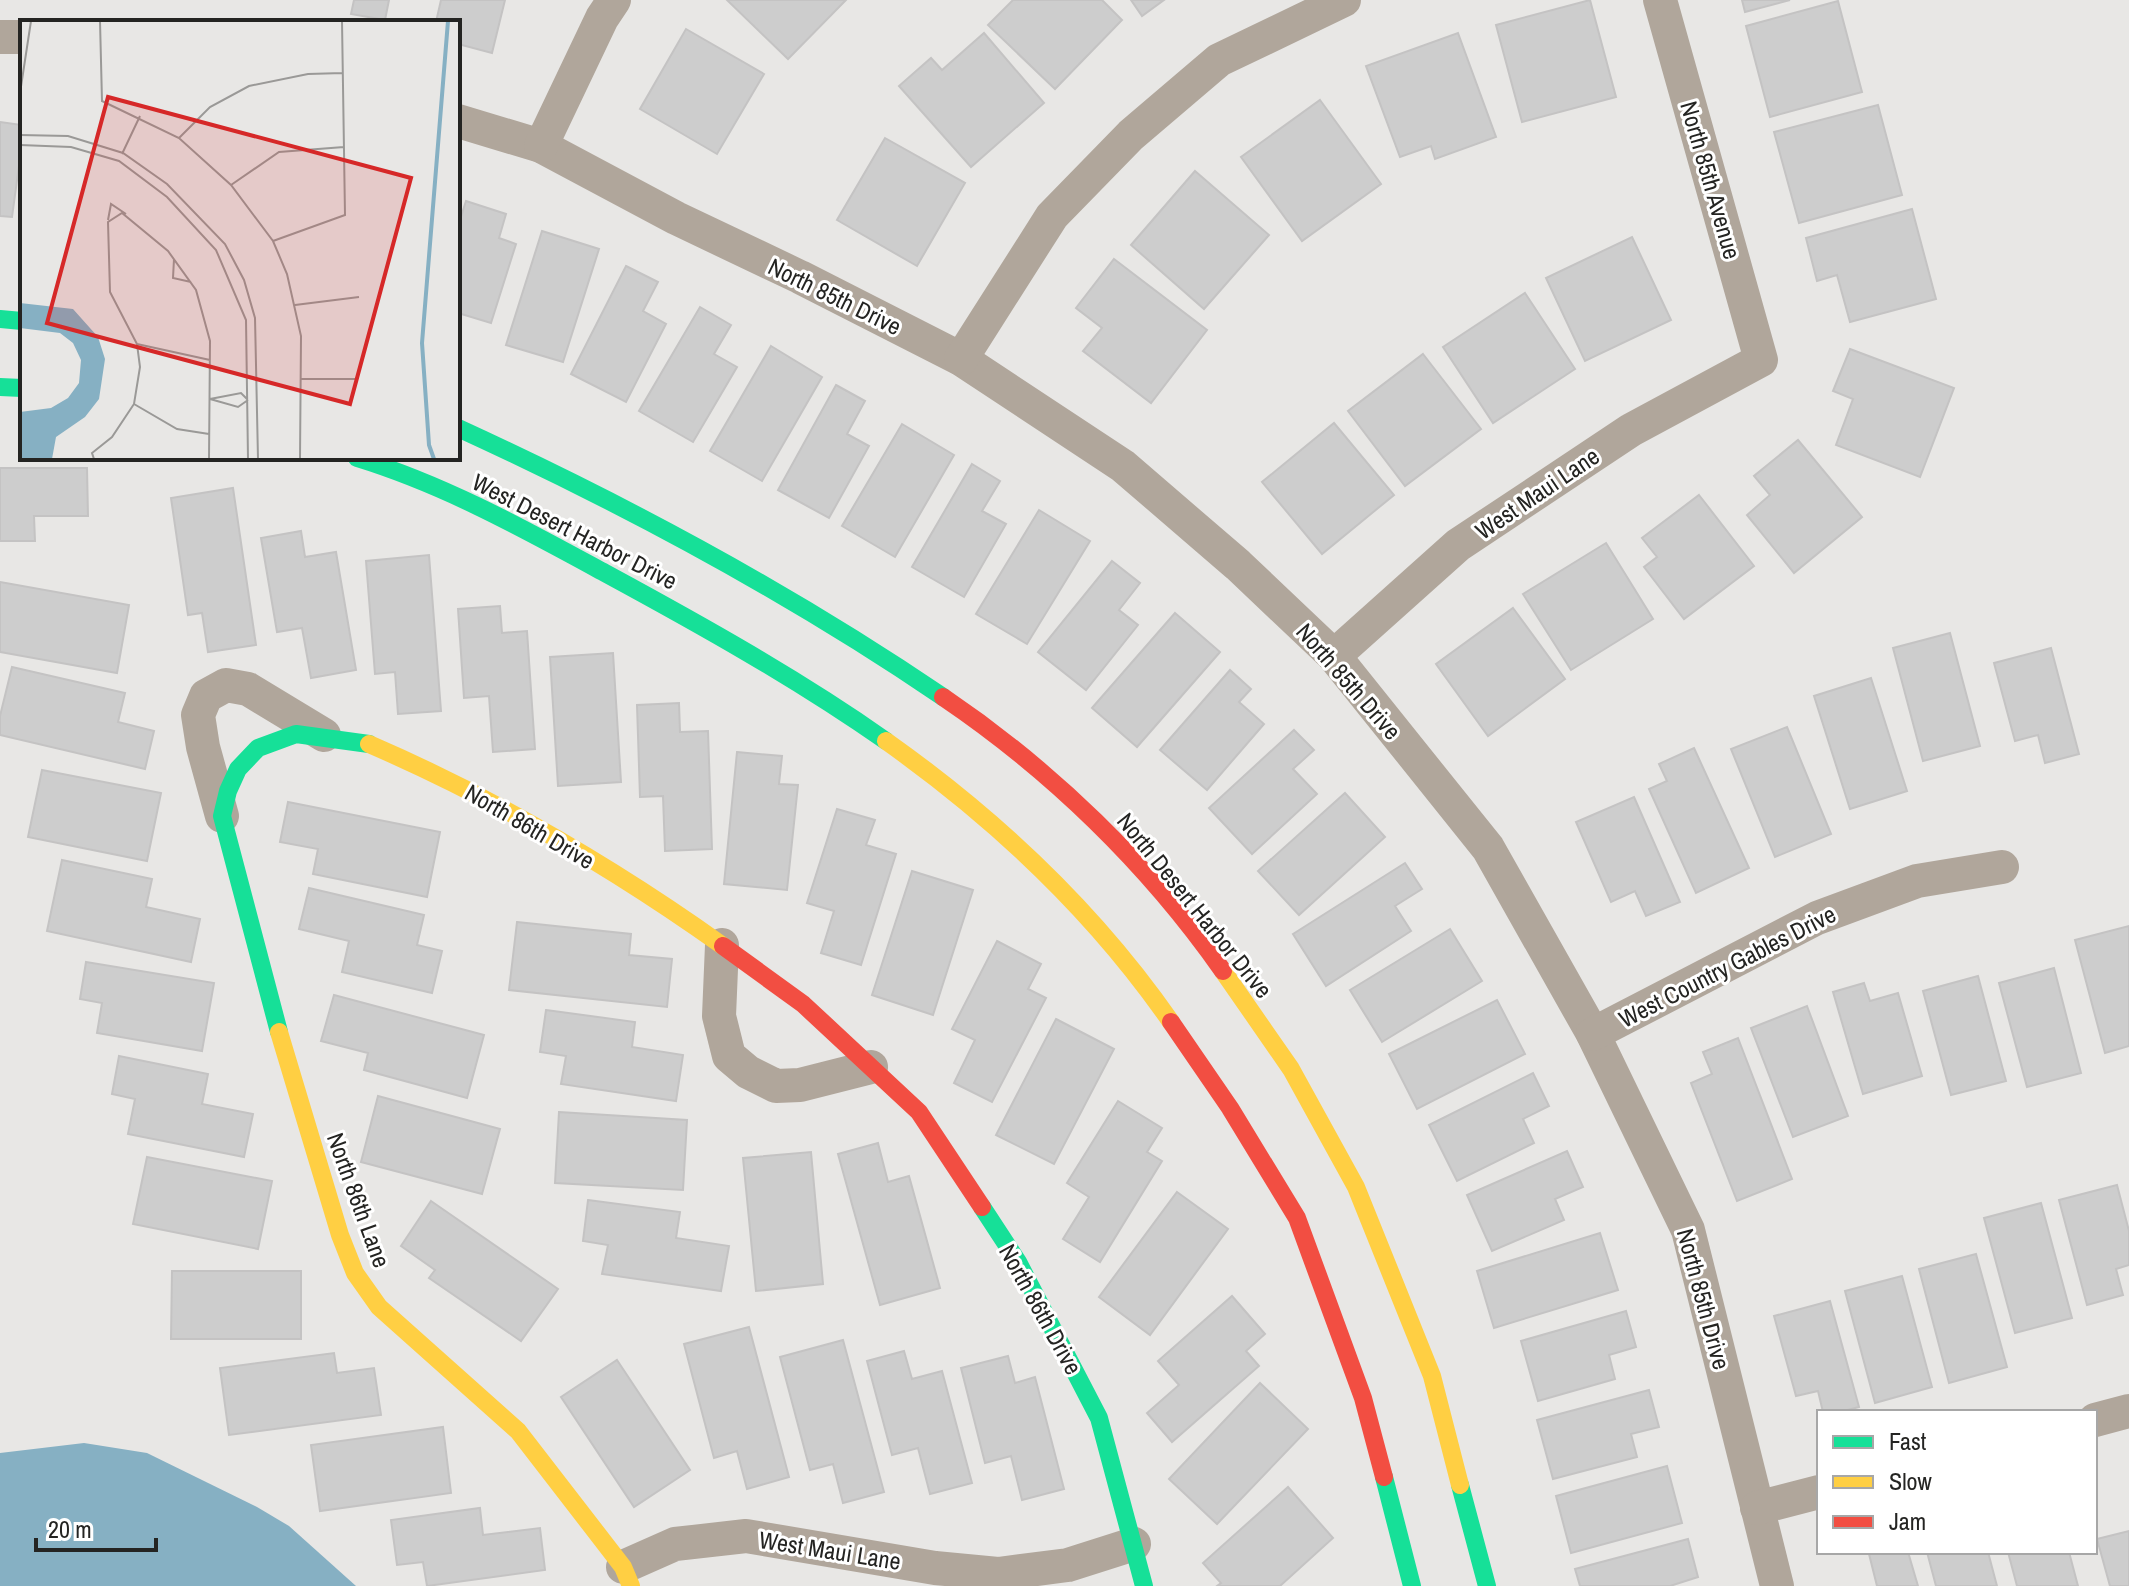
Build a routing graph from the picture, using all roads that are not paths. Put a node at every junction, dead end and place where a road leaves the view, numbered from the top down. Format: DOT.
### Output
graph roads {
  1 [pos="614,0"];
  2 [pos="1344,0"];
  3 [pos="1660,0"];
  4 [pos="460,122"];
  5 [pos="541,146"];
  6 [pos="0,319"];
  7 [pos="20,321"];
  8 [pos="961,359"];
  9 [pos="1761,360"];
  10 [pos="0,387"];
  11 [pos="20,388"];
  12 [pos="460,429"];
  13 [pos="363,460"];
  14 [pos="752,577"];
  15 [pos="1334,656"];
  16 [pos="324,735"];
  17 [pos="222,816"];
  18 [pos="2002,867"];
  19 [pos="722,945"];
  20 [pos="1593,1034"];
  21 [pos="871,1067"];
  22 [pos="2129,1411"];
  23 [pos="2097,1419"];
  24 [pos="1817,1493"];
  25 [pos="1757,1508"];
  26 [pos="1134,1544"];
  27 [pos="627,1576"];
  28 [pos="1144,1586"];
  29 [pos="1412,1586"];
  30 [pos="1487,1586"];
  31 [pos="1777,1586"];
  1 -- 5 [label="street"];
  2 -- 8 [label="street"];
  3 -- 9 [label="street, North 85th Avenue"];
  4 -- 5 [label="street, North 85th Drive"];
  5 -- 8 [label="street, North 85th Drive"];
  6 -- 7 [label="street"];
  8 -- 15 [label="street, North 85th Drive"];
  9 -- 15 [label="street, West Maui Lane"];
  10 -- 11 [label="street"];
  12 -- 14 [label="street, West Desert Harbor Drive"];
  13 -- 29 [label="street, West Desert Harbor Drive"];
  14 -- 30 [label="street, North Desert Harbor Drive"];
  15 -- 20 [label="street, North 85th Drive"];
  16 -- 17 [label="street, North 86th Drive"];
  16 -- 17 [label="street, North 86th Drive"];
  16 -- 19 [label="street, North 86th Drive"];
  17 -- 27 [label="street, North 86th Lane"];
  18 -- 20 [label="street, West Country Gables Drive"];
  19 -- 21 [label="street, North 86th Drive"];
  19 -- 21 [label="street"];
  20 -- 25 [label="street, North 85th Drive"];
  21 -- 26 [label="street, North 86th Drive"];
  22 -- 23 [label="street"];
  24 -- 25 [label="street"];
  25 -- 31 [label="street, North 85th Drive"];
  26 -- 27 [label="street, West Maui Lane"];
  26 -- 28 [label="street, North 86th Drive"];
}
